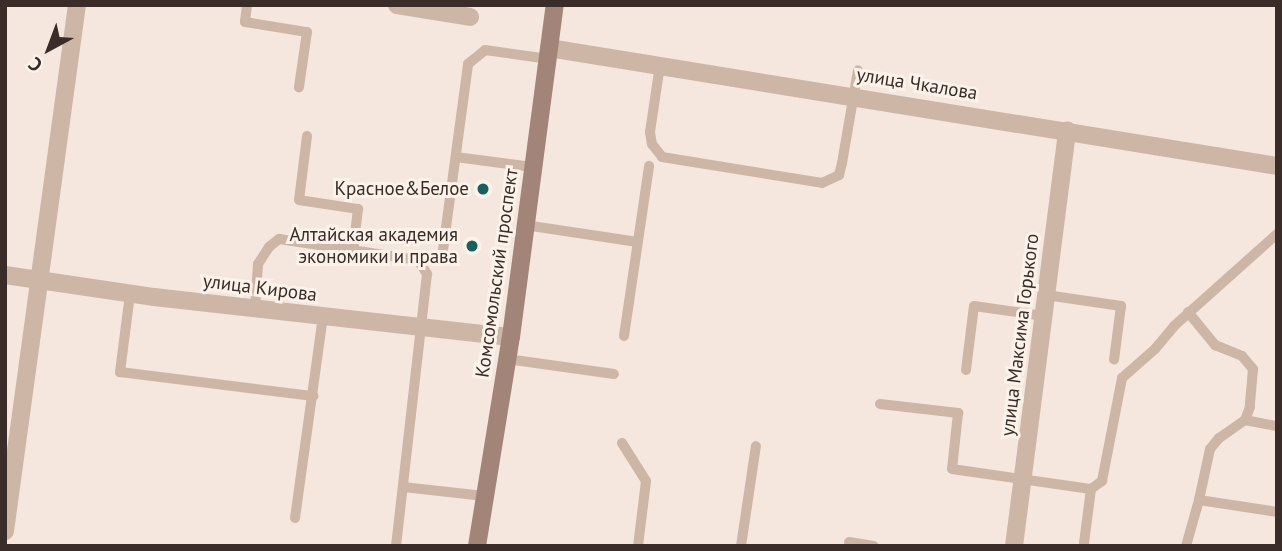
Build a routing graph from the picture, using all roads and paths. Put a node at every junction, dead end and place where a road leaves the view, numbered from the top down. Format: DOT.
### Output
graph roads {
  1 [pos="77,5"];
  2 [pos="247,5"];
  3 [pos="397,5"];
  4 [pos="555,5"];
  5 [pos="470,17"];
  6 [pos="548,54"];
  7 [pos="660,65"];
  8 [pos="858,70"];
  9 [pos="299,87"];
  10 [pos="853,95"];
  11 [pos="1067,130"];
  12 [pos="307,136"];
  13 [pos="456,157"];
  14 [pos="649,166"];
  15 [pos="1277,166"];
  16 [pos="532,167"];
  17 [pos="524,225"];
  18 [pos="1277,234"];
  19 [pos="638,242"];
  20 [pos="352,251"];
  21 [pos="442,257"];
  22 [pos="5,275"];
  23 [pos="40,279"];
  24 [pos="130,294"];
  25 [pos="1046,295"];
  26 [pos="255,309"];
  27 [pos="1188,312"];
  28 [pos="1044,316"];
  29 [pos="323,317"];
  30 [pos="422,327"];
  31 [pos="624,336"];
  32 [pos="511,337"];
  33 [pos="507,359"];
  34 [pos="1114,360"];
  35 [pos="966,370"];
  36 [pos="614,374"];
  37 [pos="314,396"];
  38 [pos="880,404"];
  39 [pos="1245,420"];
  40 [pos="1277,425"];
  41 [pos="622,443"];
  42 [pos="756,446"];
  43 [pos="1023,480"];
  44 [pos="402,487"];
  45 [pos="1091,489"];
  46 [pos="485,496"];
  47 [pos="1199,500"];
  48 [pos="1277,512"];
  49 [pos="295,518"];
  50 [pos="5,531"];
  51 [pos="849,542"];
  52 [pos="1084,543"];
  53 [pos="396,546"];
  54 [pos="477,546"];
  55 [pos="638,546"];
  56 [pos="741,546"];
  57 [pos="874,546"];
  58 [pos="1014,546"];
  59 [pos="1186,546"];
  1 -- 23 [label="street"];
  2 -- 9 [label="lane"];
  3 -- 5 [label="street"];
  4 -- 6 [label="main road, Комсомольский проспект"];
  6 -- 7 [label="street, улица Чкалова"];
  6 -- 13 [label="lane"];
  6 -- 16 [label="main road, Комсомольский проспект"];
  7 -- 10 [label="street, улица Чкалова"];
  7 -- 10 [label="lane"];
  8 -- 10 [label="lane"];
  10 -- 11 [label="street, улица Чкалова"];
  11 -- 15 [label="street, улица Чкалова"];
  11 -- 25 [label="street, улица Максима Горького"];
  12 -- 20 [label="lane"];
  13 -- 16 [label="lane"];
  13 -- 21 [label="lane"];
  14 -- 19 [label="lane"];
  16 -- 17 [label="main road, Комсомольский проспект"];
  17 -- 19 [label="lane"];
  17 -- 32 [label="main road, Комсомольский проспект"];
  18 -- 27 [label="lane"];
  19 -- 31 [label="lane"];
  20 -- 26 [label="lane"];
  20 -- 30 [label="lane"];
  22 -- 23 [label="street, улица Кирова"];
  23 -- 24 [label="street, улица Кирова"];
  23 -- 50 [label="street"];
  24 -- 26 [label="street, улица Кирова"];
  24 -- 37 [label="lane"];
  25 -- 28 [label="street, улица Максима Горького"];
  25 -- 34 [label="lane"];
  26 -- 29 [label="street, улица Кирова"];
  27 -- 39 [label="lane"];
  27 -- 45 [label="lane"];
  28 -- 35 [label="lane"];
  28 -- 43 [label="street, улица Максима Горького"];
  29 -- 30 [label="street, улица Кирова"];
  29 -- 37 [label="lane"];
  30 -- 32 [label="street, улица Кирова"];
  30 -- 44 [label="lane"];
  32 -- 33 [label="main road, Комсомольский проспект"];
  33 -- 36 [label="lane"];
  33 -- 46 [label="main road, Комсомольский проспект"];
  37 -- 49 [label="lane"];
  38 -- 43 [label="lane"];
  39 -- 40 [label="lane"];
  39 -- 47 [label="lane"];
  41 -- 55 [label="lane"];
  42 -- 56 [label="lane"];
  43 -- 45 [label="lane"];
  43 -- 58 [label="street, улица Максима Горького"];
  44 -- 46 [label="lane"];
  44 -- 53 [label="lane"];
  45 -- 52 [label="lane"];
  46 -- 54 [label="main road, Комсомольский проспект"];
  47 -- 48 [label="lane"];
  47 -- 59 [label="lane"];
  51 -- 57 [label="lane"];
}
